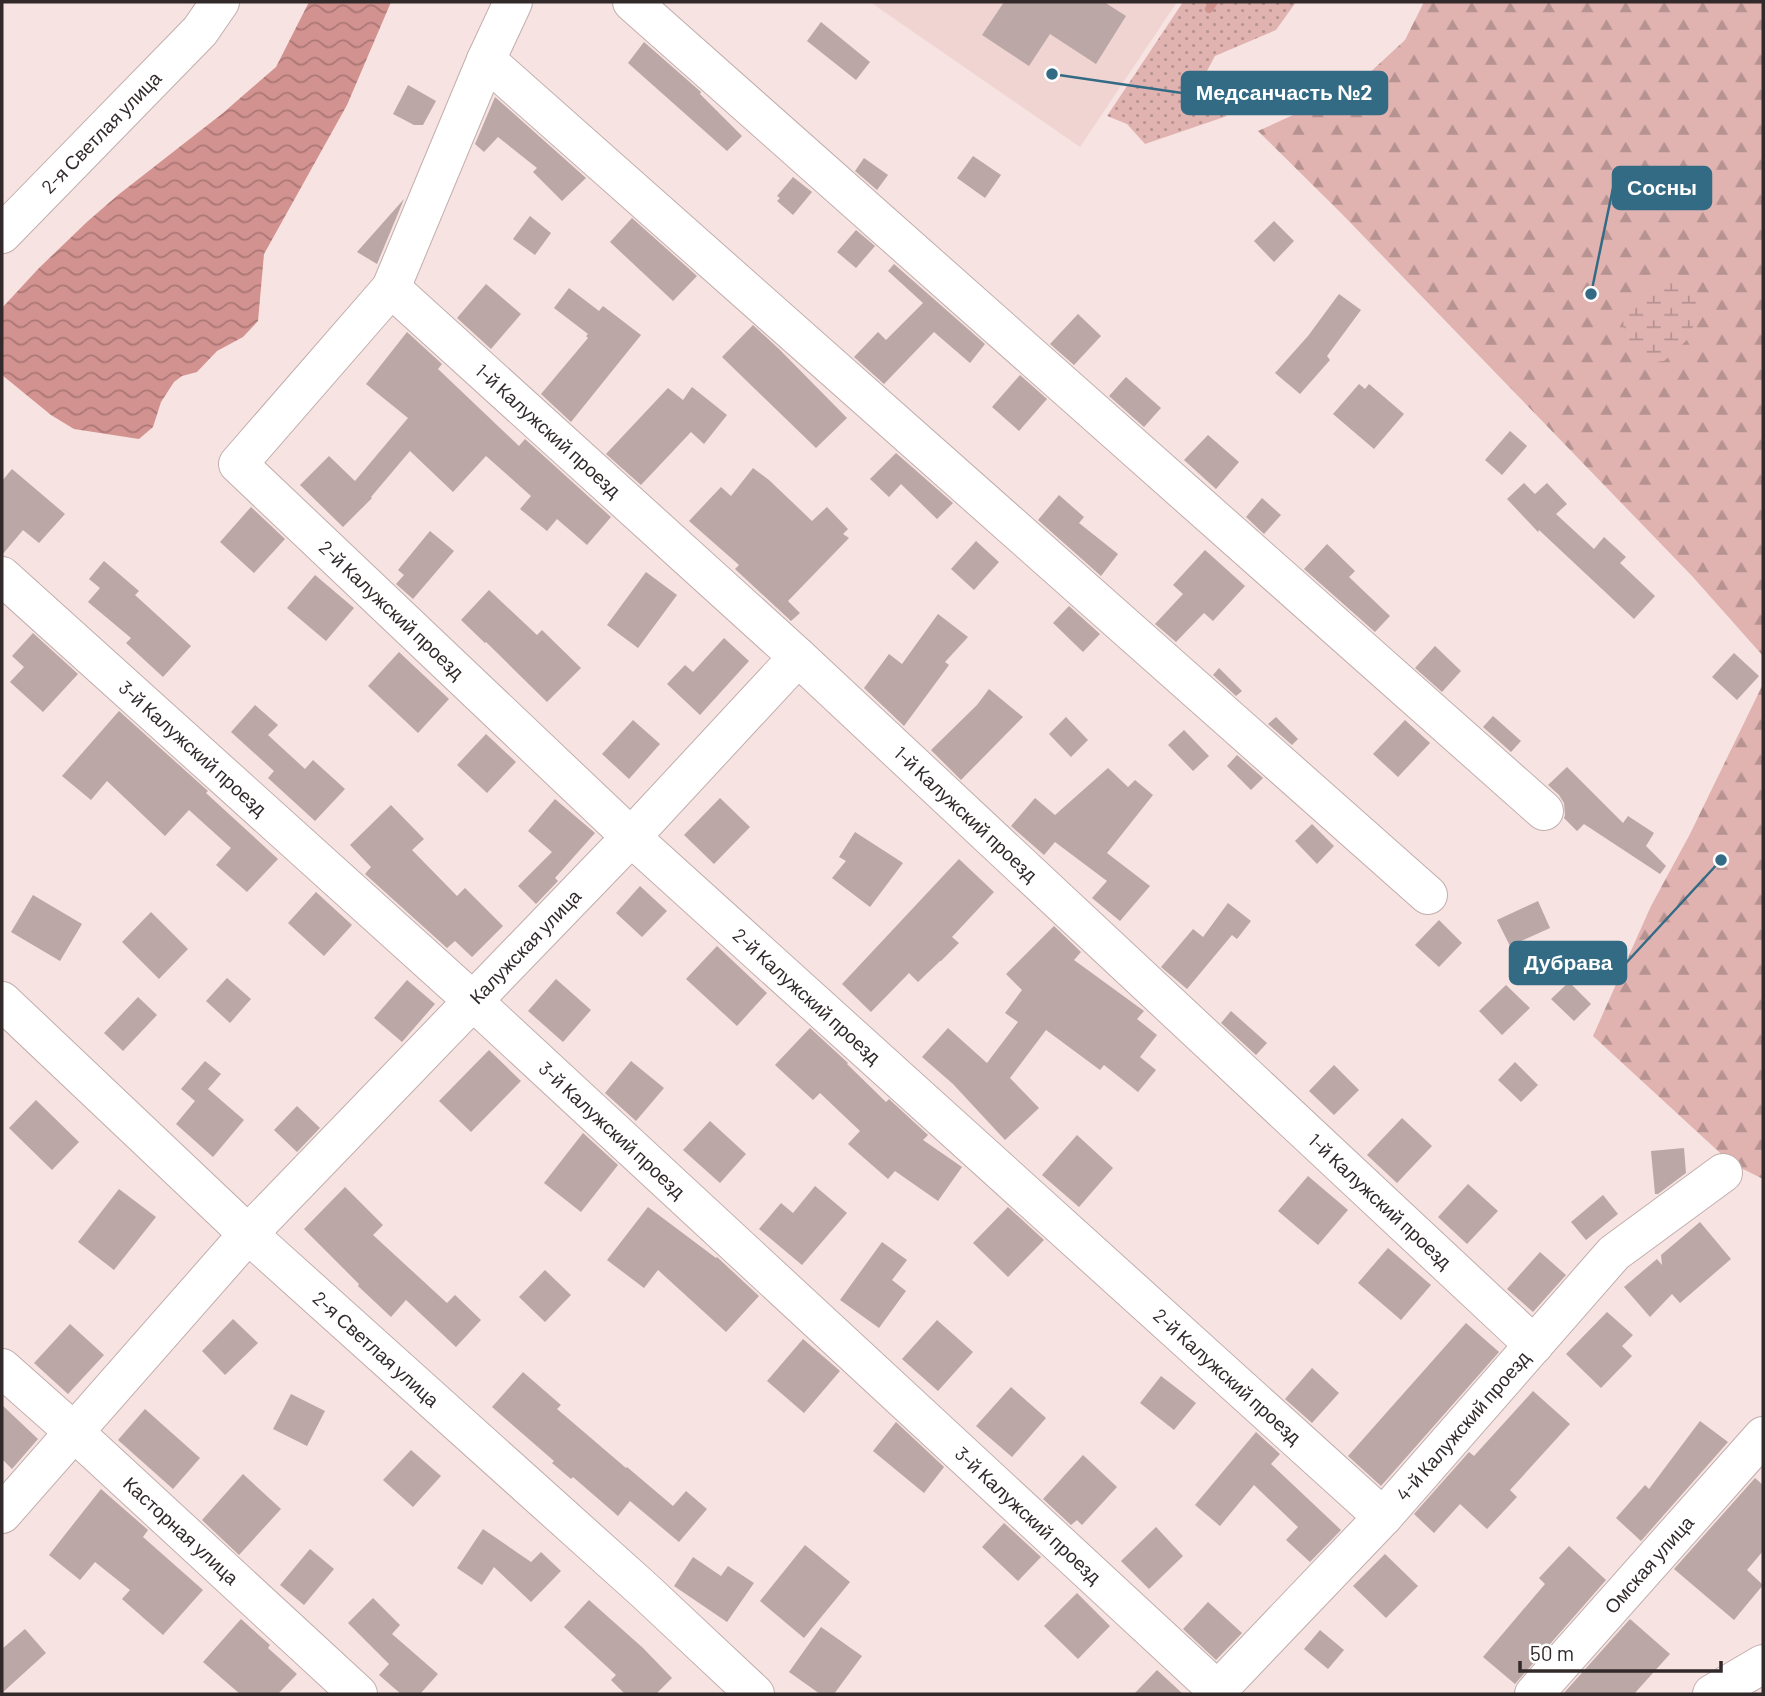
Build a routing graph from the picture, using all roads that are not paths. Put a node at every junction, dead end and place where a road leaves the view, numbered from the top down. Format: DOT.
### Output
graph roads {
  1 [pos="513,2"];
  2 [pos="632,2"];
  3 [pos="210,17"];
  4 [pos="486,60"];
  5 [pos="2,234"];
  6 [pos="391,288"];
  7 [pos="2,576"];
  8 [pos="798,656"];
  9 [pos="1544,811"];
  10 [pos="631,837"];
  11 [pos="1428,895"];
  12 [pos="2,1001"];
  13 [pos="473,1001"];
  14 [pos="1723,1173"];
  15 [pos="248,1234"];
  16 [pos="1534,1345"];
  17 [pos="2,1368"];
  18 [pos="73,1431"];
  19 [pos="1763,1436"];
  20 [pos="2,1514"];
  21 [pos="1383,1517"];
  22 [pos="1763,1664"];
  23 [pos="1215,1692"];
  24 [pos="358,1694"];
  25 [pos="755,1694"];
  26 [pos="1534,1694"];
  27 [pos="1712,1694"];
  1 -- 4 [label="street"];
  2 -- 9 [label="street"];
  3 -- 5 [label="street, 2-я Светлая улица"];
  4 -- 6 [label="street"];
  4 -- 11 [label="street"];
  6 -- 8 [label="street, 1-й Калужский проезд"];
  6 -- 10 [label="street, 2-й Калужский проезд"];
  7 -- 13 [label="street, 3-й Калужский проезд"];
  8 -- 10 [label="street, Калужская улица"];
  8 -- 16 [label="street, 1-й Калужский проезд"];
  10 -- 13 [label="street, Калужская улица"];
  10 -- 21 [label="street, 2-й Калужский проезд"];
  12 -- 15 [label="street, 2-я Светлая улица"];
  13 -- 15 [label="street, Калужская улица"];
  13 -- 23 [label="street, 3-й Калужский проезд"];
  14 -- 16 [label="street, 4-й Калужский проезд"];
  15 -- 18 [label="street, Калужская улица"];
  15 -- 25 [label="street, 2-я Светлая улица"];
  16 -- 21 [label="street, 4-й Калужский проезд"];
  17 -- 18 [label="street, Касторная улица"];
  18 -- 20 [label="street, Калужская улица"];
  18 -- 24 [label="street, Касторная улица"];
  19 -- 26 [label="street, Омская улица"];
  21 -- 23 [label="street, 4-й Калужский проезд"];
  22 -- 27 [label="street"];
}
